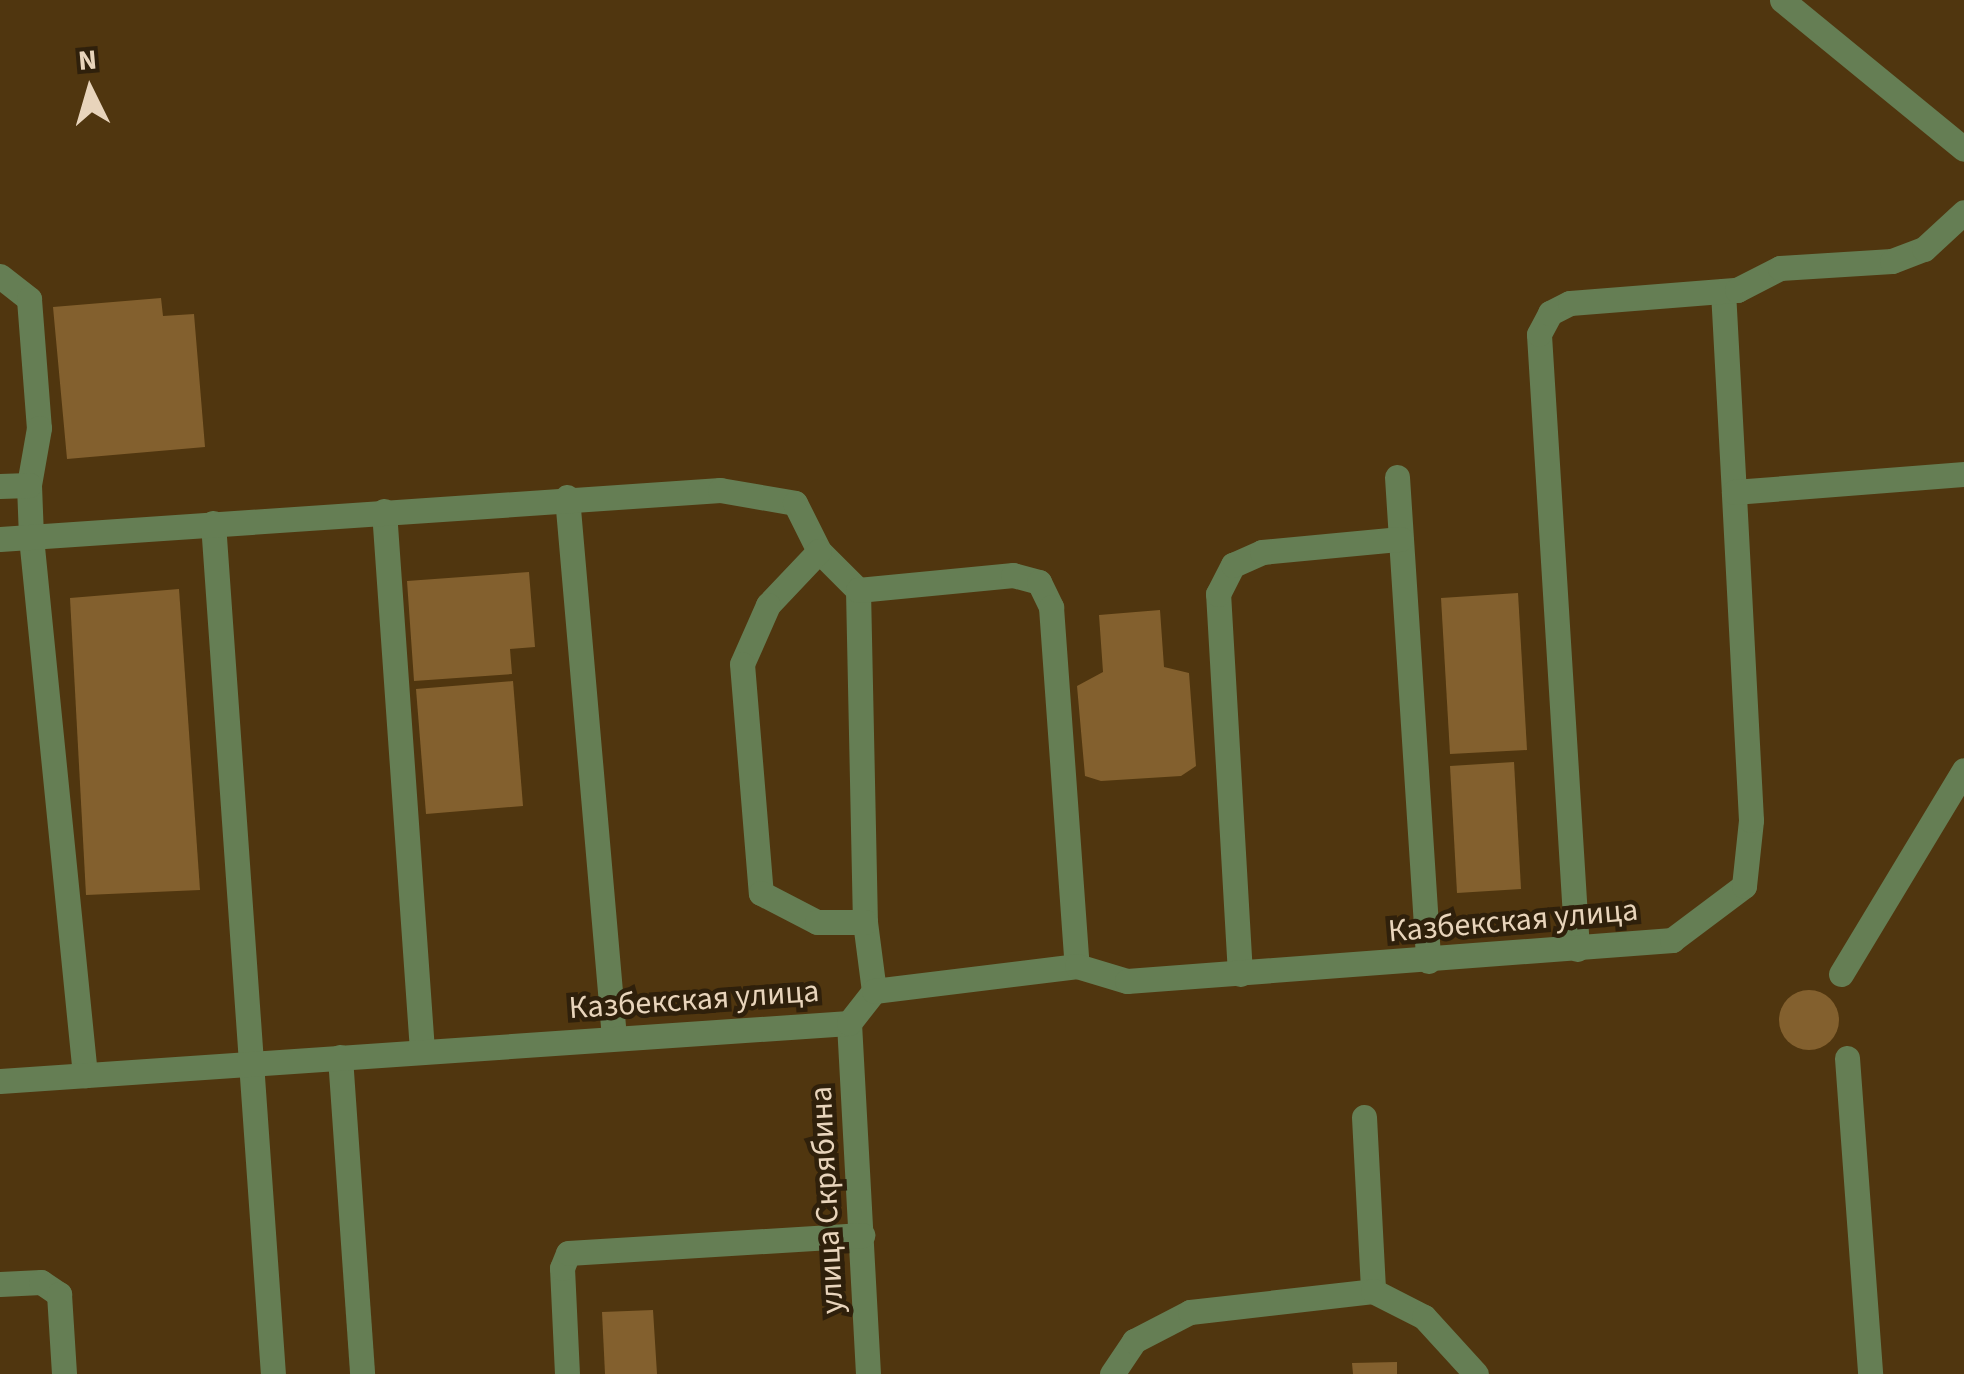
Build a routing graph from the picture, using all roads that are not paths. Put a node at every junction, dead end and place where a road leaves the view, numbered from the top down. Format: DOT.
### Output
graph roads {
  1 [pos="1782,0"];
  2 [pos="1964,149"];
  3 [pos="1964,212"];
  4 [pos="0,276"];
  5 [pos="1723,291"];
  6 [pos="1964,474"];
  7 [pos="1398,477"];
  8 [pos="29,485"];
  9 [pos="0,486"];
  10 [pos="1734,492"];
  11 [pos="567,497"];
  12 [pos="384,511"];
  13 [pos="213,523"];
  14 [pos="31,537"];
  15 [pos="0,539"];
  16 [pos="1400,539"];
  17 [pos="819,551"];
  18 [pos="858,590"];
  19 [pos="1964,770"];
  20 [pos="866,922"];
  21 [pos="1577,949"];
  22 [pos="1428,961"];
  23 [pos="1077,966"];
  24 [pos="1240,974"];
  25 [pos="1841,974"];
  26 [pos="874,991"];
  27 [pos="850,1023"];
  28 [pos="614,1037"];
  29 [pos="422,1051"];
  30 [pos="340,1057"];
  31 [pos="1848,1058"];
  32 [pos="256,1063"];
  33 [pos="85,1075"];
  34 [pos="0,1081"];
  35 [pos="1364,1116"];
  36 [pos="862,1236"];
  37 [pos="0,1284"];
  38 [pos="1373,1291"];
  39 [pos="64,1374"];
  40 [pos="272,1374"];
  41 [pos="362,1374"];
  42 [pos="566,1374"];
  43 [pos="868,1374"];
  44 [pos="1112,1374"];
  45 [pos="1476,1374"];
  46 [pos="1870,1374"];
  1 -- 2 [label="street"];
  3 -- 5 [label="street"];
  4 -- 8 [label="street"];
  5 -- 10 [label="street"];
  5 -- 21 [label="street"];
  6 -- 10 [label="street"];
  7 -- 16 [label="street"];
  8 -- 9 [label="street"];
  8 -- 14 [label="street"];
  10 -- 21 [label="street, Казбекская улица"];
  11 -- 12 [label="street"];
  11 -- 17 [label="street"];
  11 -- 28 [label="street"];
  12 -- 13 [label="street"];
  12 -- 29 [label="street"];
  13 -- 14 [label="street"];
  13 -- 32 [label="street"];
  14 -- 15 [label="street"];
  14 -- 33 [label="street"];
  16 -- 22 [label="street"];
  16 -- 24 [label="street"];
  17 -- 18 [label="street"];
  17 -- 20 [label="street"];
  18 -- 20 [label="street"];
  18 -- 23 [label="street"];
  19 -- 25 [label="street"];
  20 -- 26 [label="street"];
  21 -- 22 [label="street, Казбекская улица"];
  22 -- 24 [label="street, Казбекская улица"];
  23 -- 24 [label="street, Казбекская улица"];
  23 -- 26 [label="street, Казбекская улица"];
  26 -- 27 [label="street, Казбекская улица"];
  27 -- 28 [label="street, Казбекская улица"];
  27 -- 36 [label="street, улица Скрябина"];
  28 -- 29 [label="street, Казбекская улица"];
  29 -- 30 [label="street, Казбекская улица"];
  30 -- 32 [label="street, Казбекская улица"];
  30 -- 41 [label="street"];
  31 -- 46 [label="street"];
  32 -- 33 [label="street, Казбекская улица"];
  32 -- 40 [label="street"];
  33 -- 34 [label="street, Казбекская улица"];
  35 -- 38 [label="street"];
  36 -- 42 [label="street"];
  36 -- 43 [label="street, улица Скрябина"];
  37 -- 39 [label="street"];
  38 -- 44 [label="street"];
  38 -- 45 [label="street"];
}
